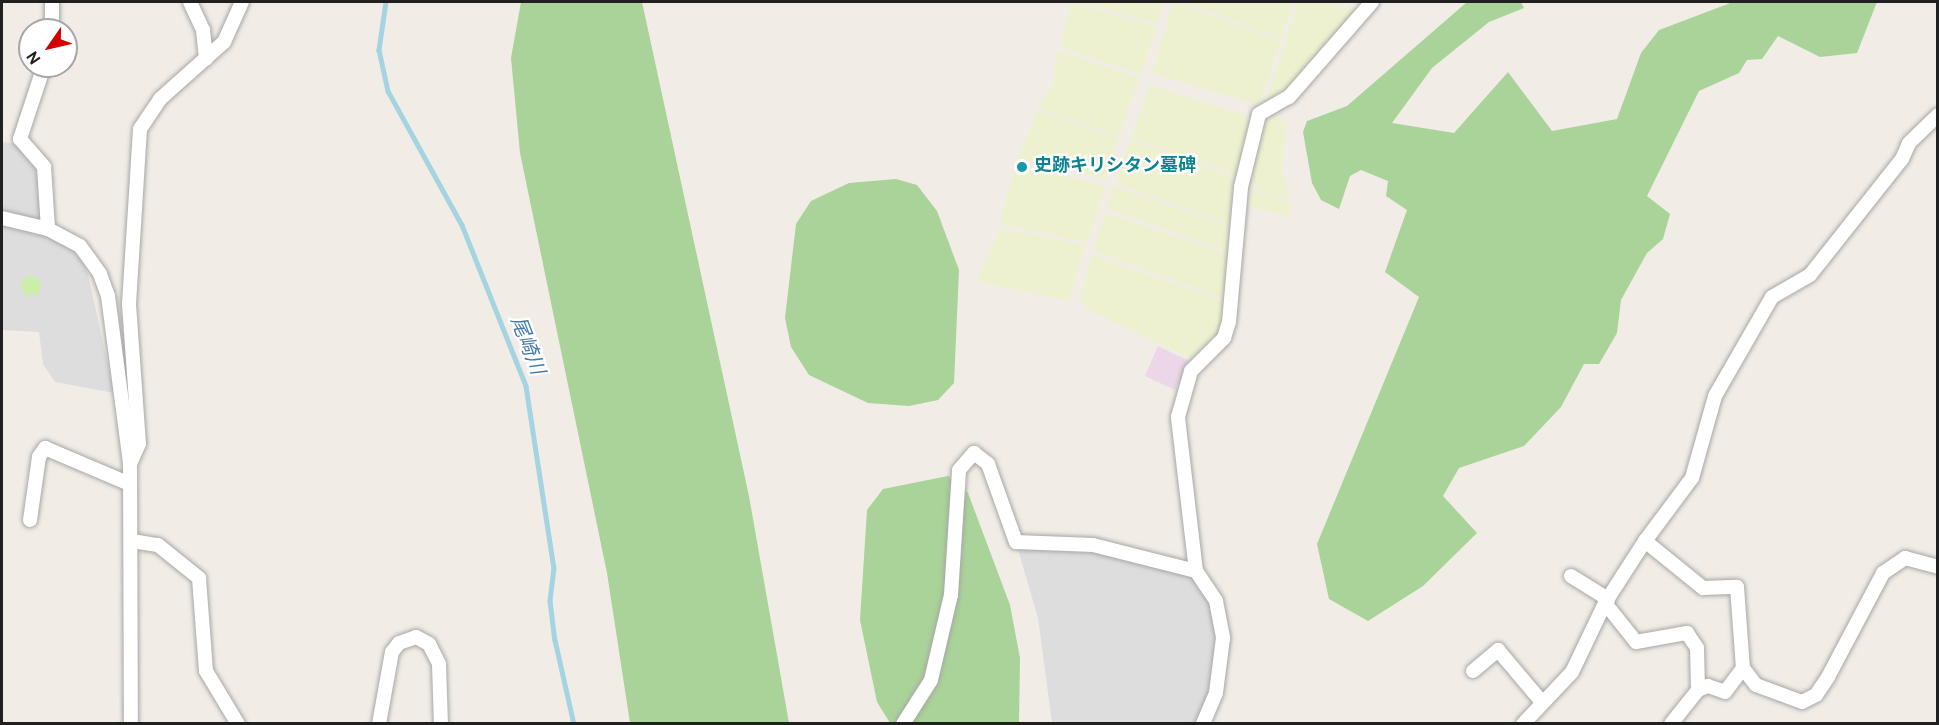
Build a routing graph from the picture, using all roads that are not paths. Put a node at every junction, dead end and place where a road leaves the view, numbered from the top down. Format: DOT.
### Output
graph roads {
  1 [pos="52,2"];
  2 [pos="190,2"];
  3 [pos="242,2"];
  4 [pos="1372,2"];
  5 [pos="52,18"];
  6 [pos="206,59"];
  7 [pos="41,78"];
  8 [pos="1938,115"];
  9 [pos="2,218"];
  10 [pos="48,229"];
  11 [pos="130,464"];
  12 [pos="130,484"];
  13 [pos="30,520"];
  14 [pos="1645,541"];
  15 [pos="132,542"];
  16 [pos="1938,567"];
  17 [pos="1196,571"];
  18 [pos="1571,576"];
  19 [pos="1606,601"];
  20 [pos="1743,668"];
  21 [pos="1473,671"];
  22 [pos="1698,690"];
  23 [pos="1542,702"];
  24 [pos="131,723"];
  25 [pos="238,723"];
  26 [pos="379,723"];
  27 [pos="441,723"];
  28 [pos="903,723"];
  29 [pos="1203,723"];
  30 [pos="1523,723"];
  31 [pos="1671,723"];
  1 -- 5 [label="street"];
  2 -- 6 [label="street"];
  3 -- 6 [label="street"];
  4 -- 17 [label="street"];
  6 -- 11 [label="street"];
  7 -- 10 [label="street"];
  8 -- 14 [label="street"];
  9 -- 10 [label="street"];
  10 -- 11 [label="street"];
  11 -- 12 [label="street"];
  12 -- 13 [label="street"];
  12 -- 15 [label="street"];
  14 -- 19 [label="street"];
  14 -- 20 [label="street"];
  15 -- 24 [label="street"];
  15 -- 25 [label="street"];
  16 -- 20 [label="street"];
  17 -- 28 [label="street"];
  17 -- 29 [label="street"];
  18 -- 19 [label="street"];
  19 -- 22 [label="street"];
  19 -- 23 [label="street"];
  20 -- 22 [label="street"];
  21 -- 23 [label="street"];
  22 -- 31 [label="street"];
  23 -- 30 [label="street"];
  26 -- 27 [label="street"];
}
